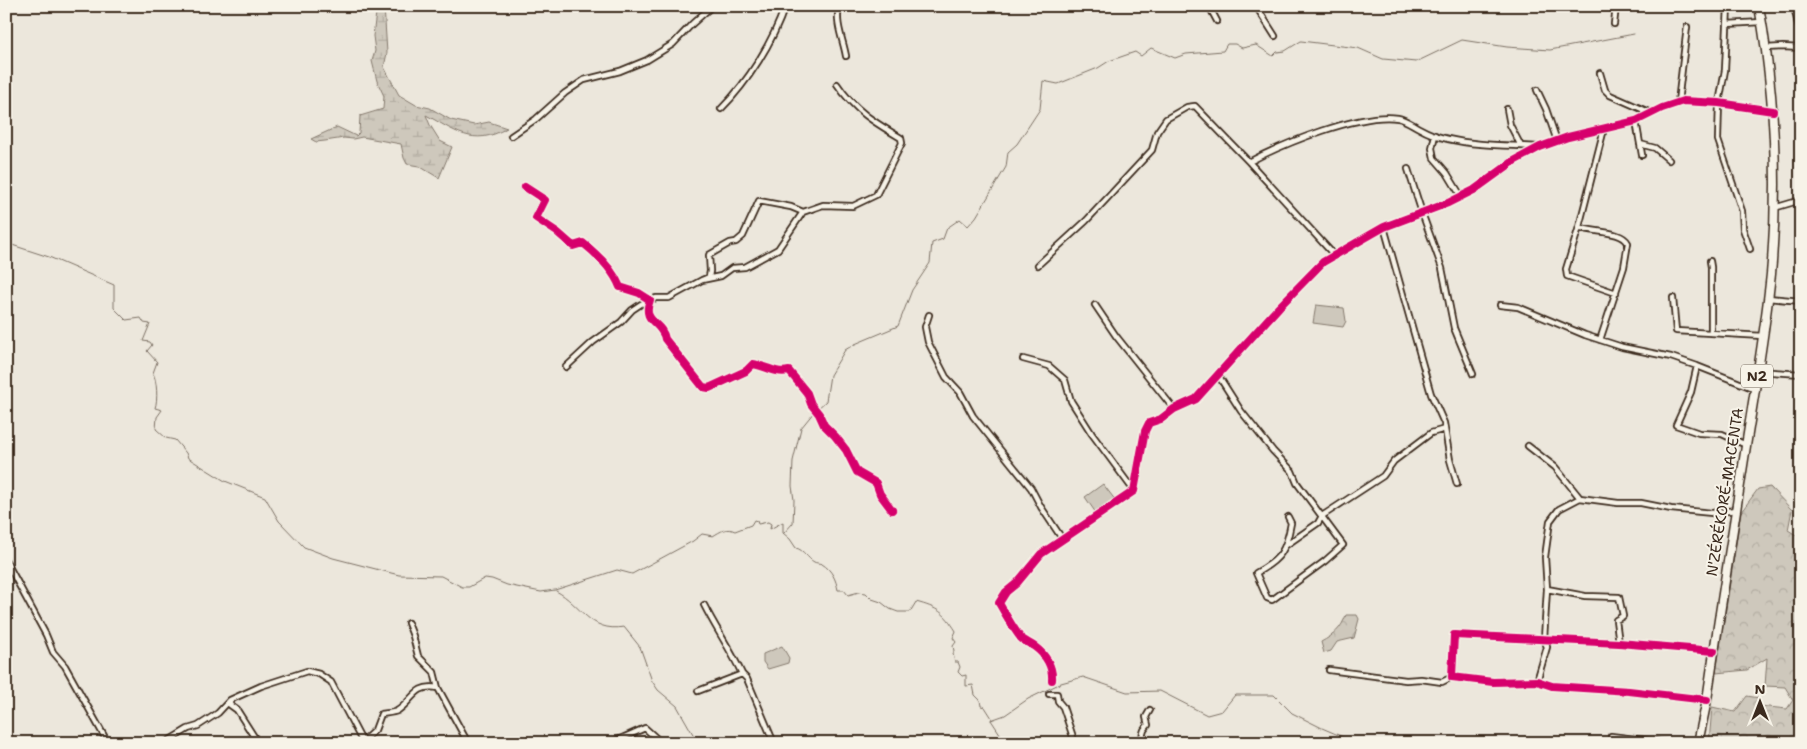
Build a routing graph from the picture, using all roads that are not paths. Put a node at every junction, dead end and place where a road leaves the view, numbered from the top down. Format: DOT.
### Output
graph roads {
  1 [pos="712,6"];
  2 [pos="786,6"];
  3 [pos="839,6"];
  4 [pos="912,6"];
  5 [pos="919,6"];
  6 [pos="1209,6"];
  7 [pos="1256,6"];
  8 [pos="1616,6"];
  9 [pos="1728,6"];
  10 [pos="1759,6"];
  11 [pos="1796,6"];
  12 [pos="1217,21"];
  13 [pos="1762,22"];
  14 [pos="1614,24"];
  15 [pos="1727,24"];
  16 [pos="1687,27"];
  17 [pos="1275,36"];
  18 [pos="1766,48"];
  19 [pos="1800,48"];
  20 [pos="846,56"];
  21 [pos="1600,73"];
  22 [pos="837,84"];
  23 [pos="1537,90"];
  24 [pos="1678,102"];
  25 [pos="1718,103"];
  26 [pos="721,109"];
  27 [pos="1507,109"];
  28 [pos="1773,111"];
  29 [pos="1651,113"];
  30 [pos="1636,121"];
  31 [pos="1604,130"];
  32 [pos="1435,135"];
  33 [pos="511,136"];
  34 [pos="1557,141"];
  35 [pos="1640,144"];
  36 [pos="1521,146"];
  37 [pos="1540,147"];
  38 [pos="1642,155"];
  39 [pos="1669,160"];
  40 [pos="1249,162"];
  41 [pos="1408,168"];
  42 [pos="525,186"];
  43 [pos="1461,196"];
  44 [pos="1801,200"];
  45 [pos="1774,208"];
  46 [pos="803,212"];
  47 [pos="1422,212"];
  48 [pos="1384,227"];
  49 [pos="1579,227"];
  50 [pos="1750,249"];
  51 [pos="1334,255"];
  52 [pos="1710,261"];
  53 [pos="1038,265"];
  54 [pos="702,280"];
  55 [pos="1616,293"];
  56 [pos="1673,298"];
  57 [pos="1768,298"];
  58 [pos="650,300"];
  59 [pos="1801,301"];
  60 [pos="1095,305"];
  61 [pos="1500,305"];
  62 [pos="929,315"];
  63 [pos="1711,332"];
  64 [pos="1763,336"];
  65 [pos="1600,340"];
  66 [pos="1023,359"];
  67 [pos="1697,366"];
  68 [pos="566,367"];
  69 [pos="1758,371"];
  70 [pos="1473,374"];
  71 [pos="1801,374"];
  72 [pos="1218,375"];
  73 [pos="1754,389"];
  74 [pos="1174,409"];
  75 [pos="1445,429"];
  76 [pos="1746,445"];
  77 [pos="1528,446"];
  78 [pos="1457,484"];
  79 [pos="1134,491"];
  80 [pos="1580,498"];
  81 [pos="892,510"];
  82 [pos="1736,510"];
  83 [pos="1322,516"];
  84 [pos="1288,517"];
  85 [pos="1062,540"];
  86 [pos="1285,546"];
  87 [pos="6,561"];
  88 [pos="1547,589"];
  89 [pos="704,605"];
  90 [pos="408,623"];
  91 [pos="1544,640"];
  92 [pos="1619,643"];
  93 [pos="1714,651"];
  94 [pos="1329,670"];
  95 [pos="742,674"];
  96 [pos="1452,677"];
  97 [pos="1052,680"];
  98 [pos="1536,682"];
  99 [pos="438,688"];
  100 [pos="698,691"];
  101 [pos="1049,694"];
  102 [pos="230,700"];
  103 [pos="1706,700"];
  104 [pos="1150,710"];
  105 [pos="1611,736"];
  106 [pos="108,743"];
  107 [pos="165,743"];
  108 [pos="258,743"];
  109 [pos="363,743"];
  110 [pos="468,743"];
  111 [pos="611,743"];
  112 [pos="659,743"];
  113 [pos="774,743"];
  114 [pos="1075,743"];
  115 [pos="1140,743"];
  116 [pos="1668,743"];
  117 [pos="1698,743"];
  1 -- 33 [label="street"];
  2 -- 26 [label="street"];
  3 -- 20 [label="street"];
  4 -- 5 [label="street"];
  6 -- 12 [label="street"];
  7 -- 17 [label="street"];
  8 -- 14 [label="street"];
  9 -- 15 [label="street"];
  10 -- 13 [label="highway, N'ZÉRÉKORÉ-MACENTA / N2"];
  11 -- 19 [label="street"];
  13 -- 15 [label="street"];
  13 -- 18 [label="highway, N'ZÉRÉKORÉ-MACENTA / N2"];
  15 -- 25 [label="street"];
  16 -- 24 [label="street"];
  18 -- 19 [label="street"];
  18 -- 28 [label="highway, N'ZÉRÉKORÉ-MACENTA / N2"];
  21 -- 29 [label="street"];
  22 -- 46 [label="street"];
  23 -- 34 [label="street"];
  24 -- 25 [label="street"];
  24 -- 29 [label="street"];
  25 -- 28 [label="street"];
  25 -- 50 [label="street"];
  27 -- 36 [label="street"];
  28 -- 45 [label="highway, N'ZÉRÉKORÉ-MACENTA / N2"];
  29 -- 30 [label="street"];
  30 -- 31 [label="street"];
  30 -- 35 [label="street"];
  31 -- 34 [label="street"];
  31 -- 49 [label="street"];
  32 -- 36 [label="street"];
  32 -- 40 [label="street"];
  32 -- 43 [label="street"];
  34 -- 37 [label="street"];
  35 -- 38 [label="street"];
  35 -- 39 [label="street"];
  36 -- 37 [label="street"];
  37 -- 43 [label="street"];
  40 -- 51 [label="street"];
  40 -- 53 [label="street"];
  41 -- 47 [label="street"];
  42 -- 58 [label="street"];
  43 -- 47 [label="street"];
  44 -- 45 [label="street"];
  45 -- 57 [label="highway, N'ZÉRÉKORÉ-MACENTA / N2"];
  46 -- 54 [label="street"];
  46 -- 54 [label="street"];
  47 -- 48 [label="street"];
  47 -- 70 [label="street"];
  48 -- 51 [label="street"];
  48 -- 75 [label="street"];
  49 -- 55 [label="street"];
  49 -- 55 [label="street"];
  51 -- 72 [label="street"];
  52 -- 63 [label="street"];
  54 -- 58 [label="street"];
  55 -- 65 [label="street"];
  56 -- 63 [label="street"];
  57 -- 59 [label="street"];
  57 -- 64 [label="highway, N'ZÉRÉKORÉ-MACENTA / N2"];
  58 -- 68 [label="street"];
  58 -- 81 [label="street"];
  60 -- 74 [label="street"];
  61 -- 65 [label="street"];
  62 -- 85 [label="street"];
  63 -- 64 [label="street"];
  64 -- 69 [label="highway, N'ZÉRÉKORÉ-MACENTA / N2"];
  65 -- 67 [label="street"];
  66 -- 79 [label="street"];
  67 -- 73 [label="street"];
  67 -- 76 [label="street"];
  69 -- 71 [label="street"];
  69 -- 73 [label="highway, N'ZÉRÉKORÉ-MACENTA / N2"];
  72 -- 74 [label="street"];
  72 -- 83 [label="street"];
  73 -- 76 [label="highway, N'ZÉRÉKORÉ-MACENTA / N2"];
  74 -- 79 [label="street"];
  75 -- 78 [label="street"];
  75 -- 83 [label="street"];
  76 -- 82 [label="highway, N'ZÉRÉKORÉ-MACENTA / N2"];
  77 -- 80 [label="street"];
  79 -- 85 [label="street"];
  80 -- 82 [label="street"];
  80 -- 88 [label="street"];
  82 -- 93 [label="highway, N'ZÉRÉKORÉ-MACENTA / N2"];
  83 -- 86 [label="street"];
  83 -- 86 [label="street"];
  84 -- 86 [label="street"];
  85 -- 97 [label="street"];
  87 -- 106 [label="street"];
  88 -- 91 [label="street"];
  88 -- 92 [label="street"];
  89 -- 95 [label="street"];
  90 -- 99 [label="street"];
  91 -- 92 [label="street"];
  91 -- 96 [label="street"];
  91 -- 98 [label="street"];
  92 -- 93 [label="street"];
  93 -- 103 [label="highway, N'ZÉRÉKORÉ-MACENTA / N2"];
  94 -- 96 [label="street"];
  95 -- 100 [label="street"];
  95 -- 113 [label="street"];
  96 -- 98 [label="street"];
  98 -- 103 [label="street"];
  99 -- 109 [label="street"];
  99 -- 110 [label="street"];
  101 -- 114 [label="street"];
  102 -- 107 [label="street"];
  102 -- 108 [label="street"];
  102 -- 109 [label="street"];
  103 -- 117 [label="highway, N'ZÉRÉKORÉ-MACENTA / N2"];
  104 -- 115 [label="street"];
  105 -- 116 [label="street"];
  111 -- 112 [label="street"];
}
